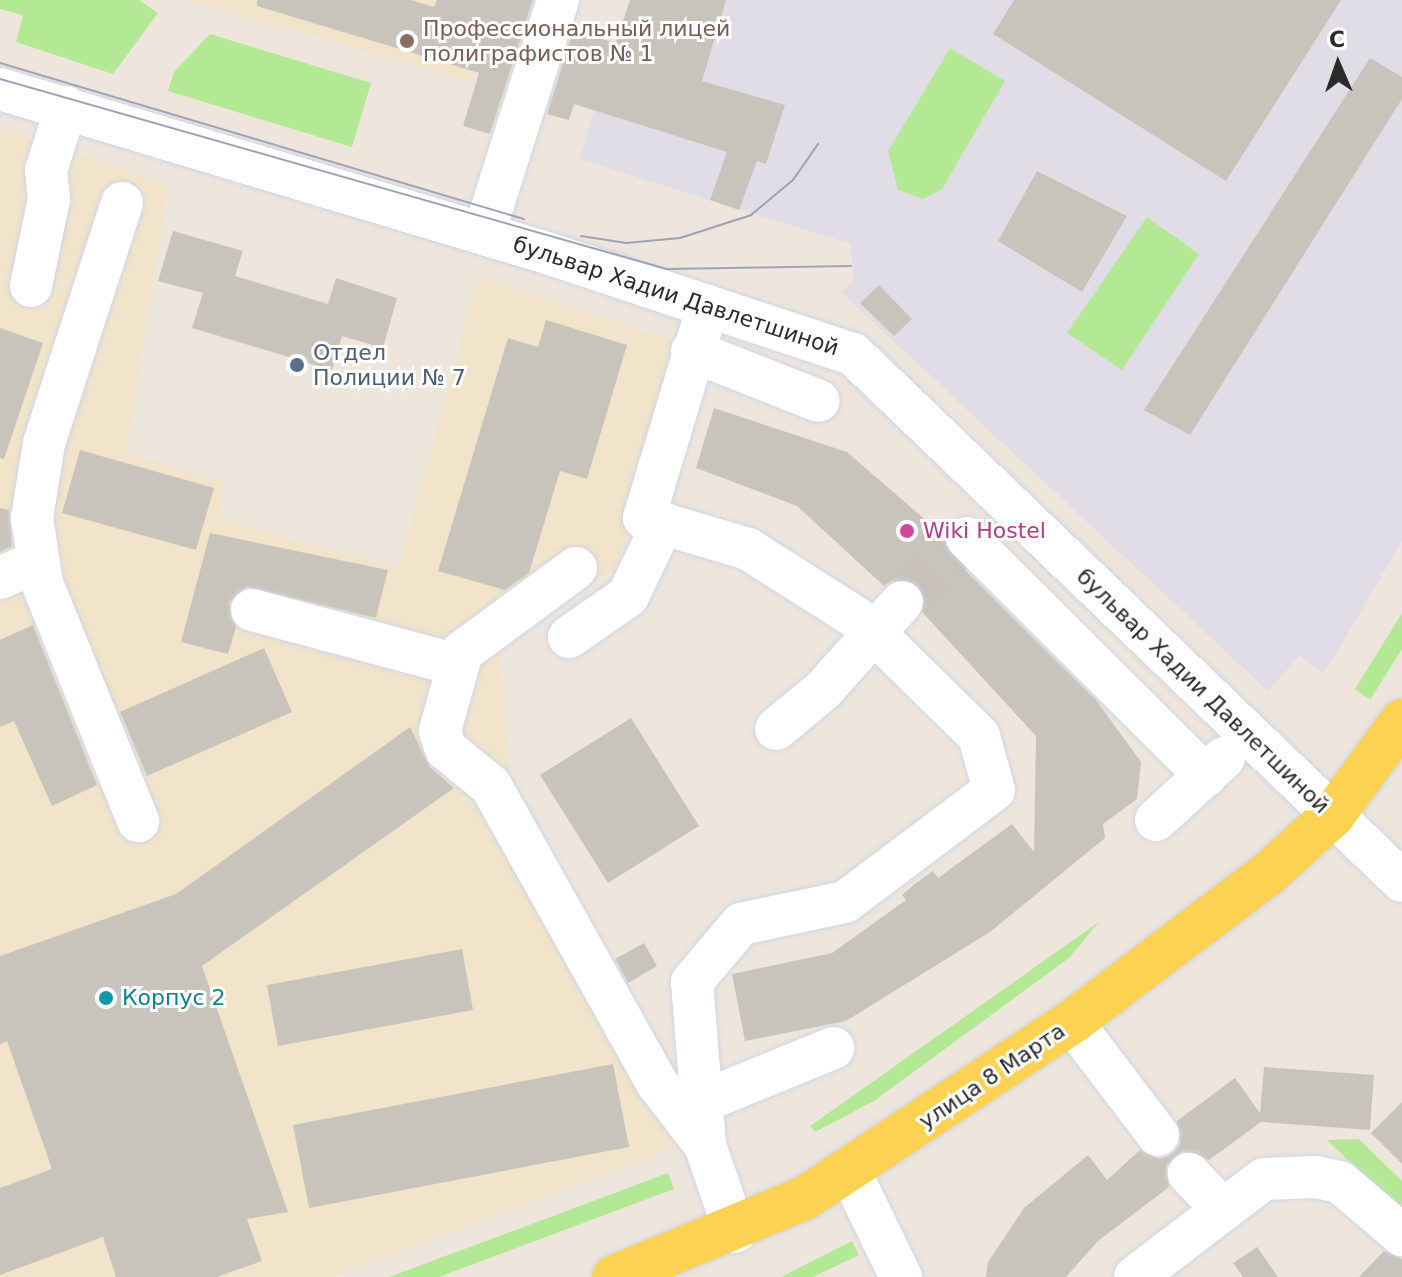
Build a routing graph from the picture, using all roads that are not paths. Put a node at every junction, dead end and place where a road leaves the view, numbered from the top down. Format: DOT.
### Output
graph roads {
  1 [pos="558,0"];
  2 [pos="0,89"];
  3 [pos="66,107"];
  4 [pos="122,203"];
  5 [pos="484,233"];
  6 [pos="31,286"];
  7 [pos="708,306"];
  8 [pos="692,351"];
  9 [pos="819,401"];
  10 [pos="1005,501"];
  11 [pos="663,523"];
  12 [pos="38,561"];
  13 [pos="576,568"];
  14 [pos="0,578"];
  15 [pos="902,602"];
  16 [pos="252,610"];
  17 [pos="1140,631"];
  18 [pos="875,633"];
  19 [pos="569,637"];
  20 [pos="457,665"];
  21 [pos="1100,668"];
  22 [pos="1402,721"];
  23 [pos="776,729"];
  24 [pos="1248,735"];
  25 [pos="1206,776"];
  26 [pos="1333,815"];
  27 [pos="1156,820"];
  28 [pos="138,821"];
  29 [pos="1402,881"];
  30 [pos="1072,1022"];
  31 [pos="833,1048"];
  32 [pos="701,1102"];
  33 [pos="1158,1135"];
  34 [pos="705,1145"];
  35 [pos="850,1172"];
  36 [pos="1189,1174"];
  37 [pos="1223,1210"];
  38 [pos="735,1232"];
  39 [pos="1402,1235"];
  40 [pos="897,1275"];
  41 [pos="614,1277"];
  42 [pos="1135,1277"];
  1 -- 5 [label="street"];
  2 -- 3 [label="street, бульвар Хадии Давлетшиной"];
  3 -- 5 [label="street, бульвар Хадии Давлетшиной"];
  3 -- 6 [label="street"];
  4 -- 12 [label="street"];
  5 -- 7 [label="street, бульвар Хадии Давлетшиной"];
  7 -- 8 [label="street"];
  7 -- 10 [label="street, бульвар Хадии Давлетшиной"];
  8 -- 9 [label="street"];
  8 -- 11 [label="street"];
  10 -- 17 [label="street, бульвар Хадии Давлетшиной"];
  10 -- 21 [label="street"];
  11 -- 18 [label="street"];
  11 -- 19 [label="street"];
  12 -- 14 [label="street"];
  12 -- 28 [label="street"];
  13 -- 20 [label="street"];
  15 -- 18 [label="street"];
  16 -- 20 [label="street"];
  17 -- 21 [label="street"];
  17 -- 24 [label="street, бульвар Хадии Давлетшиной"];
  18 -- 23 [label="street"];
  18 -- 32 [label="street"];
  20 -- 34 [label="street"];
  21 -- 25 [label="street"];
  22 -- 26 [label="main road, улица 8 Марта"];
  24 -- 25 [label="street"];
  24 -- 26 [label="street, бульвар Хадии Давлетшиной"];
  25 -- 27 [label="street"];
  26 -- 29 [label="street, бульвар Хадии Давлетшиной"];
  26 -- 30 [label="main road, улица 8 Марта"];
  30 -- 33 [label="street"];
  30 -- 35 [label="main road, улица 8 Марта"];
  31 -- 32 [label="street"];
  32 -- 34 [label="street"];
  34 -- 38 [label="street"];
  35 -- 38 [label="main road, улица 8 Марта"];
  35 -- 40 [label="street"];
  36 -- 37 [label="street"];
  37 -- 39 [label="street"];
  37 -- 42 [label="street"];
  38 -- 41 [label="main road, улица 8 Марта"];
}
